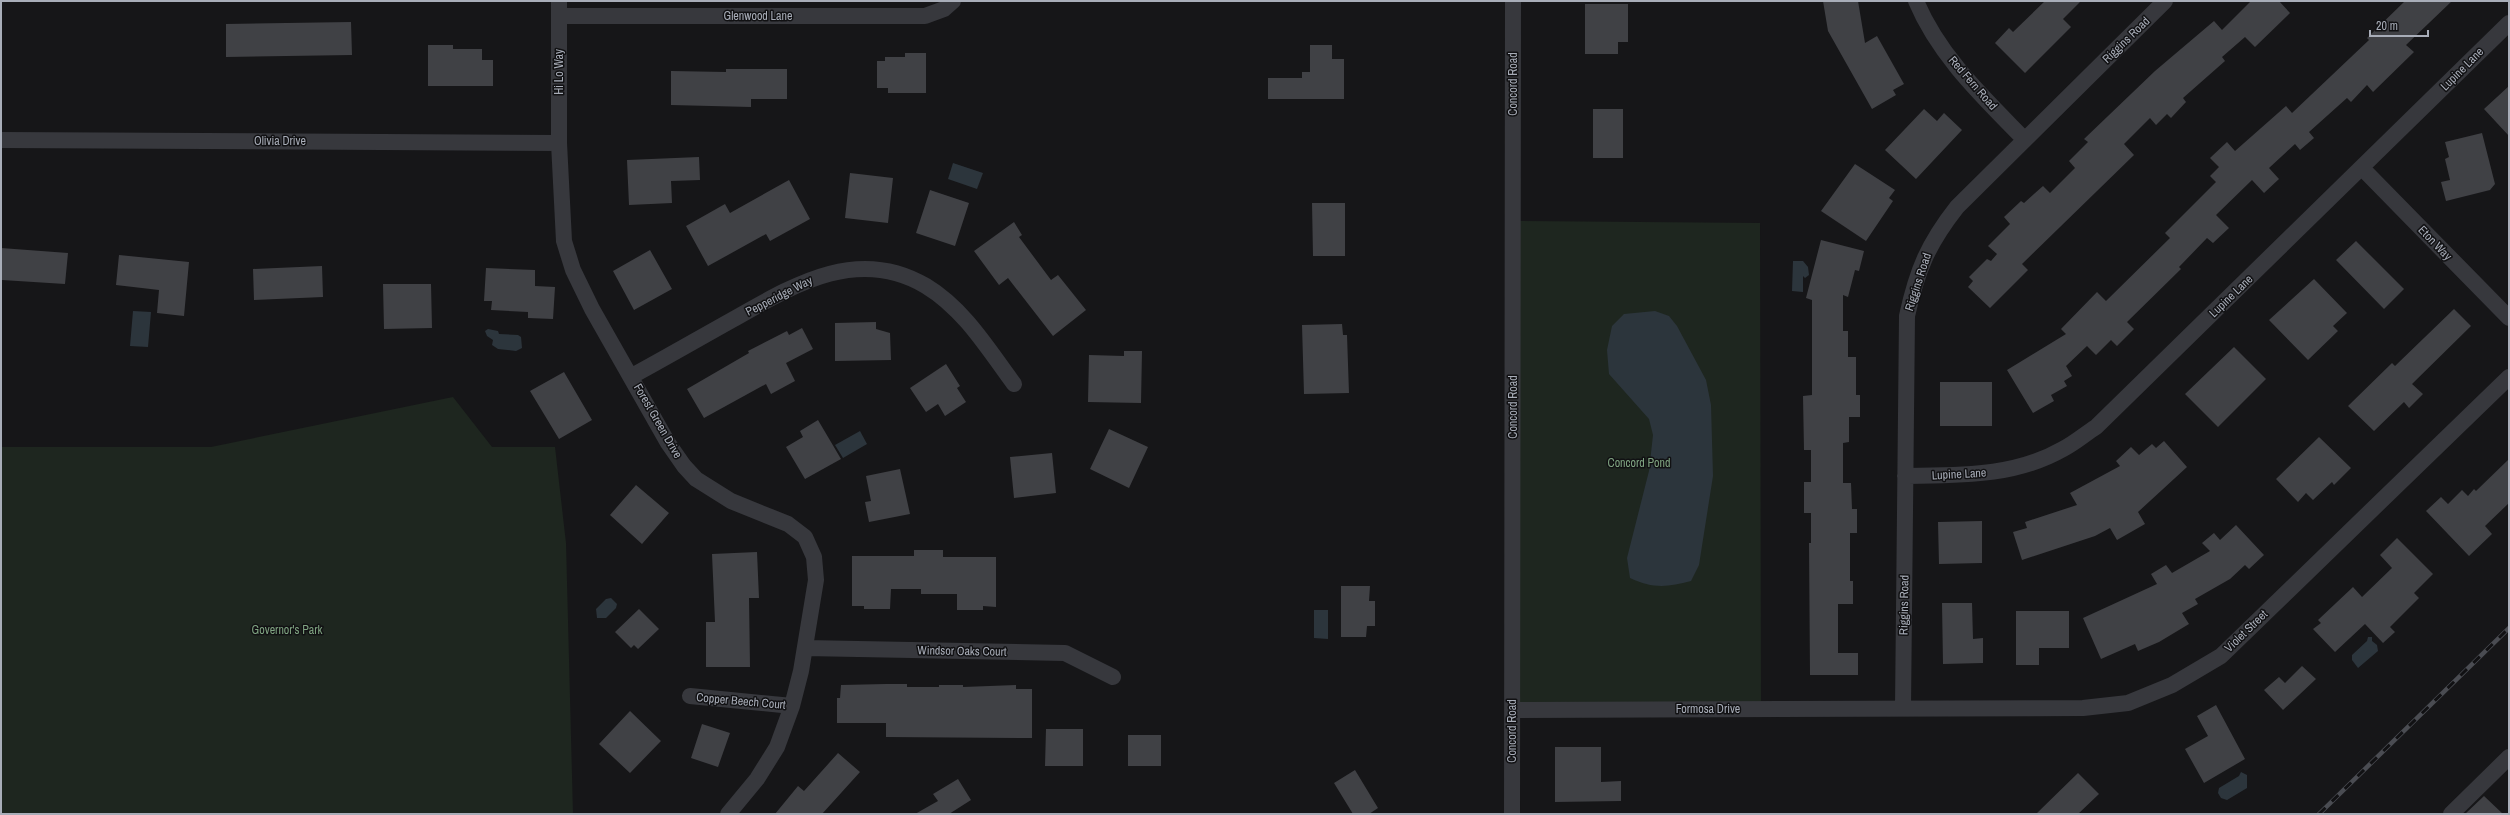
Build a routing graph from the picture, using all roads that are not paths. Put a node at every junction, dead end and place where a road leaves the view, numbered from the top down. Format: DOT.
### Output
graph roads {
  1 [pos="953,1"];
  2 [pos="1513,1"];
  3 [pos="1916,1"];
  4 [pos="2165,1"];
  5 [pos="559,9"];
  6 [pos="2509,23"];
  7 [pos="2024,139"];
  8 [pos="1,140"];
  9 [pos="559,143"];
  10 [pos="2362,168"];
  11 [pos="2509,318"];
  12 [pos="632,376"];
  13 [pos="2509,377"];
  14 [pos="1014,384"];
  15 [pos="1905,476"];
  16 [pos="805,648"];
  17 [pos="1113,678"];
  18 [pos="690,696"];
  19 [pos="792,706"];
  20 [pos="1903,708"];
  21 [pos="1512,710"];
  22 [pos="2509,757"];
  23 [pos="728,814"];
  24 [pos="1512,814"];
  25 [pos="2451,814"];
  1 -- 5 [label="street, Glenwood Lane"];
  2 -- 21 [label="street, Concord Road"];
  3 -- 7 [label="street, Red Fern Road"];
  4 -- 7 [label="street, Riggins Road"];
  5 -- 9 [label="street, Hi Lo Way"];
  6 -- 10 [label="street, Lupine Lane"];
  7 -- 15 [label="street, Riggins Road"];
  8 -- 9 [label="street, Olivia Drive"];
  9 -- 12 [label="street, Forest Green Drive"];
  10 -- 11 [label="street, Eton Way"];
  10 -- 15 [label="street, Lupine Lane"];
  12 -- 14 [label="street, Pepperidge Way"];
  12 -- 16 [label="street, Forest Green Drive"];
  13 -- 20 [label="street, Violet Street"];
  15 -- 20 [label="street, Riggins Road"];
  16 -- 17 [label="street, Windsor Oaks Court"];
  16 -- 19 [label="street, Forest Green Drive"];
  18 -- 19 [label="street, Copper Beech Court"];
  19 -- 23 [label="street, Forest Green Drive"];
  20 -- 21 [label="street, Formosa Drive"];
  21 -- 24 [label="street, Concord Road"];
  22 -- 25 [label="street"];
}
